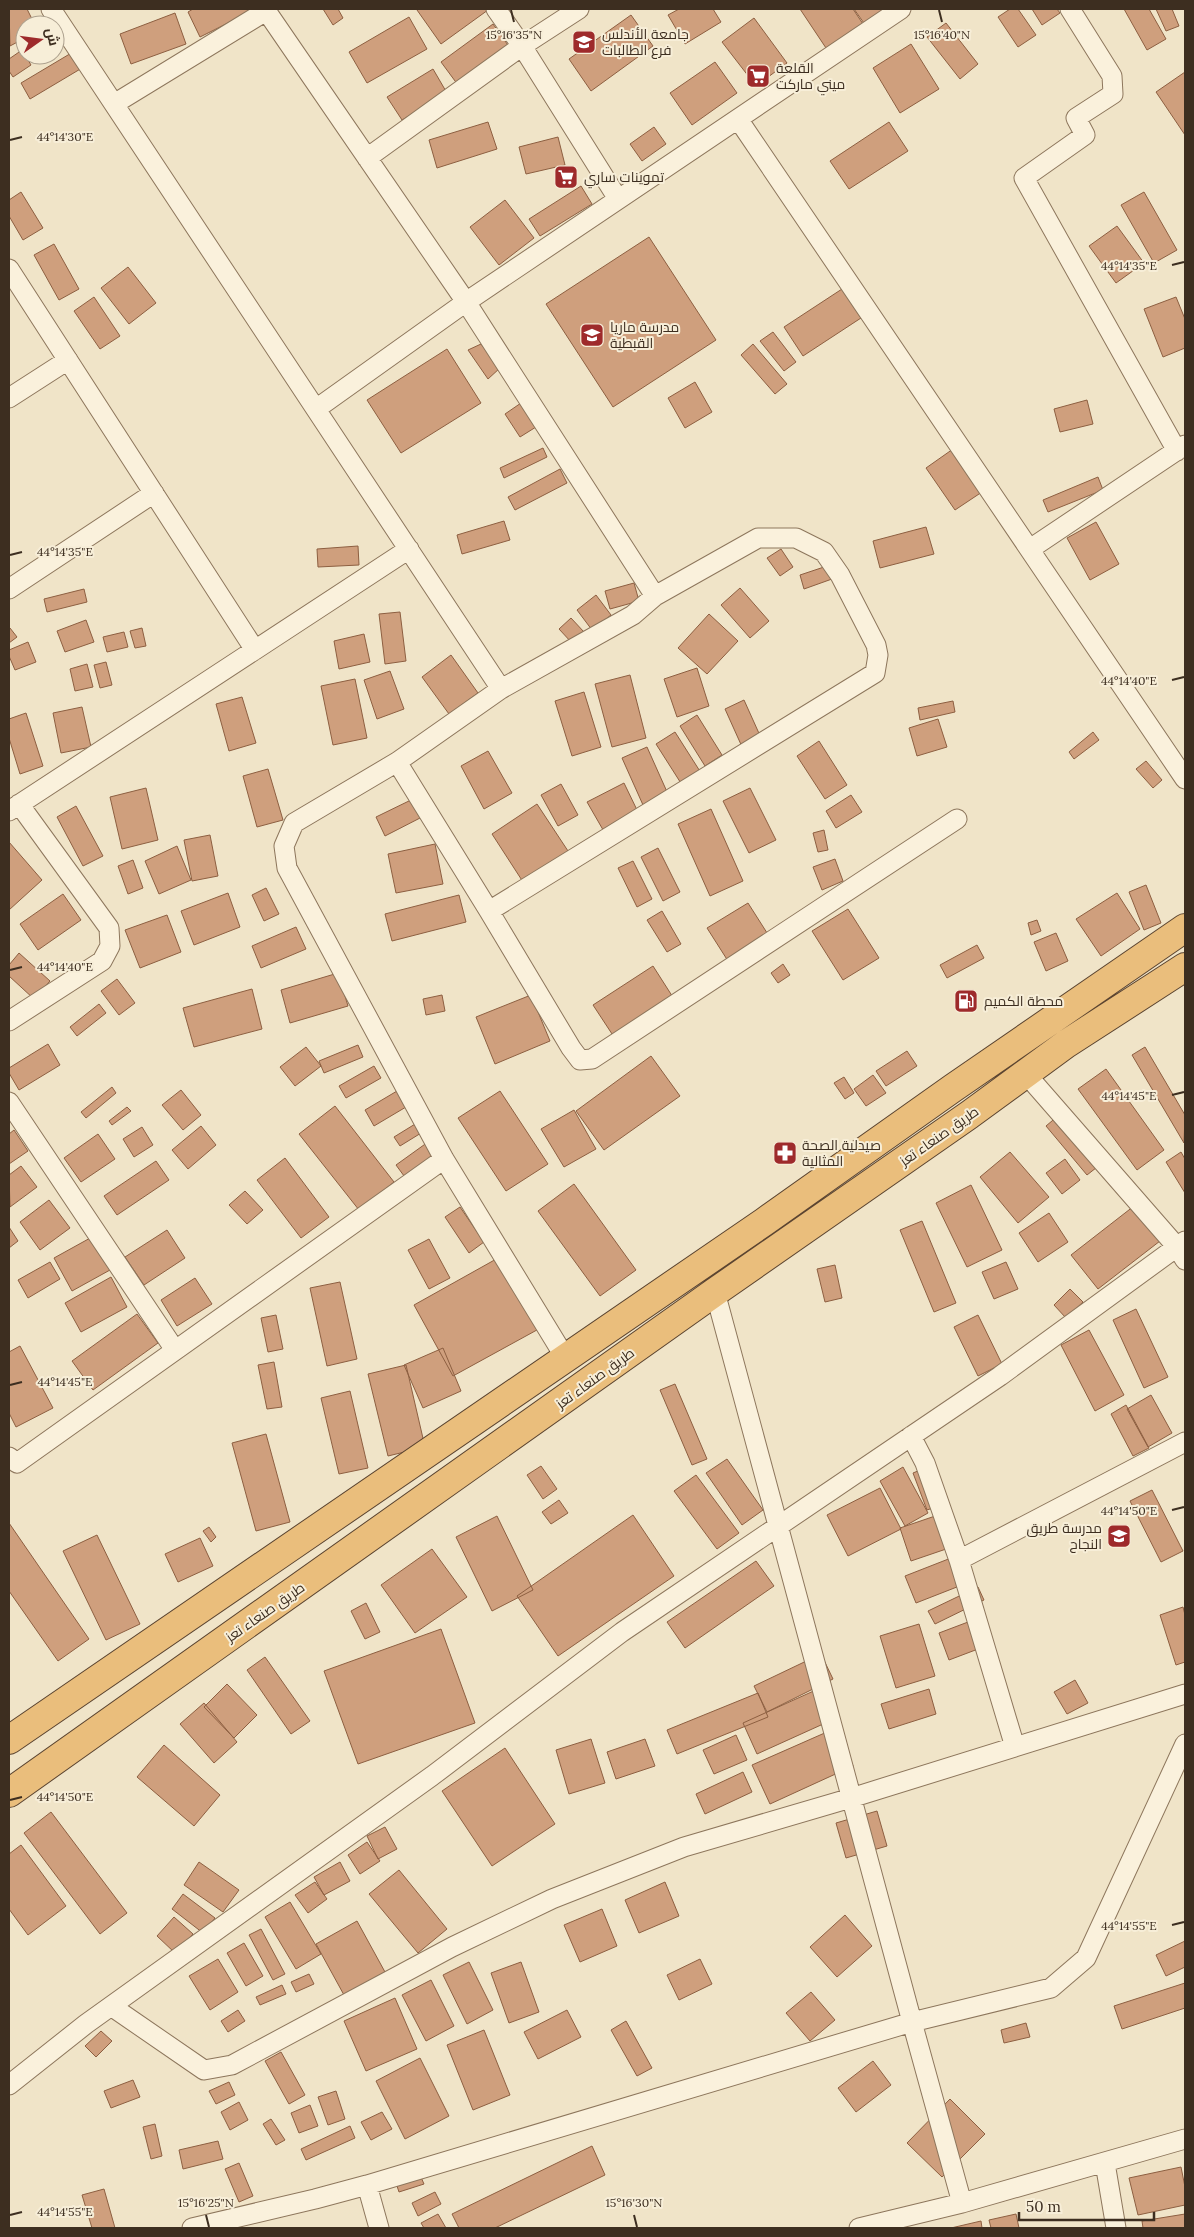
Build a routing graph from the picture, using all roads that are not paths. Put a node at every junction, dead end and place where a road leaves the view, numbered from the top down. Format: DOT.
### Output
graph roads {
  1 [pos="51,9"];
  2 [pos="496,9"];
  3 [pos="580,9"];
  4 [pos="901,9"];
  5 [pos="1070,9"];
  6 [pos="265,10"];
  7 [pos="522,46"];
  8 [pos="114,104"];
  9 [pos="738,119"];
  10 [pos="367,158"];
  11 [pos="618,199"];
  12 [pos="9,269"];
  13 [pos="466,302"];
  14 [pos="68,360"];
  15 [pos="9,398"];
  16 [pos="316,409"];
  17 [pos="1181,448"];
  18 [pos="154,493"];
  19 [pos="1030,549"];
  20 [pos="409,550"];
  21 [pos="9,589"];
  22 [pos="655,596"];
  23 [pos="256,650"];
  24 [pos="501,689"];
  25 [pos="397,762"];
  26 [pos="1185,779"];
  27 [pos="14,808"];
  28 [pos="956,819"];
  29 [pos="489,911"];
  30 [pos="1181,929"];
  31 [pos="1185,967"];
  32 [pos="9,1021"];
  33 [pos="1026,1074"];
  34 [pos="953,1088"];
  35 [pos="9,1102"];
  36 [pos="969,1115"];
  37 [pos="444,1159"];
  38 [pos="1183,1250"];
  39 [pos="715,1292"];
  40 [pos="175,1350"];
  41 [pos="566,1358"];
  42 [pos="911,1436"];
  43 [pos="1185,1442"];
  44 [pos="9,1457"];
  45 [pos="777,1527"];
  46 [pos="959,1560"];
  47 [pos="1185,1694"];
  48 [pos="9,1740"];
  49 [pos="1185,1744"];
  50 [pos="1015,1747"];
  51 [pos="9,1793"];
  52 [pos="851,1798"];
  53 [pos="111,2006"];
  54 [pos="912,2022"];
  55 [pos="9,2084"];
  56 [pos="1185,2139"];
  57 [pos="1105,2162"];
  58 [pos="366,2184"];
  59 [pos="962,2203"];
  60 [pos="192,2228"];
  61 [pos="379,2228"];
  62 [pos="859,2228"];
  63 [pos="1116,2228"];
  1 -- 8 [label="street"];
  2 -- 7 [label="street"];
  3 -- 7 [label="street"];
  4 -- 9 [label="street"];
  5 -- 17 [label="street"];
  6 -- 8 [label="street"];
  6 -- 10 [label="street"];
  7 -- 10 [label="street"];
  7 -- 11 [label="street"];
  8 -- 16 [label="street"];
  9 -- 11 [label="street"];
  9 -- 19 [label="street"];
  10 -- 13 [label="street"];
  11 -- 13 [label="street"];
  12 -- 14 [label="street"];
  13 -- 16 [label="street"];
  13 -- 22 [label="street"];
  14 -- 15 [label="street"];
  14 -- 18 [label="street"];
  16 -- 20 [label="street"];
  17 -- 19 [label="street"];
  18 -- 21 [label="street"];
  18 -- 23 [label="street"];
  19 -- 26 [label="street"];
  20 -- 23 [label="street"];
  20 -- 24 [label="street"];
  22 -- 24 [label="street"];
  22 -- 29 [label="street"];
  23 -- 27 [label="street"];
  24 -- 25 [label="street"];
  25 -- 29 [label="street"];
  25 -- 37 [label="street"];
  27 -- 32 [label="street"];
  28 -- 29 [label="street"];
  30 -- 34 [label="highway"];
  31 -- 33 [label="highway, طريق صنعاء تعز"];
  33 -- 36 [label="highway, طريق صنعاء تعز"];
  33 -- 38 [label="street"];
  34 -- 36 [label="highway"];
  34 -- 41 [label="highway"];
  35 -- 40 [label="street"];
  36 -- 39 [label="highway, طريق صنعاء تعز"];
  37 -- 40 [label="street"];
  37 -- 41 [label="street"];
  38 -- 42 [label="street"];
  39 -- 45 [label="street"];
  39 -- 51 [label="highway, طريق صنعاء تعز"];
  40 -- 44 [label="street"];
  41 -- 48 [label="highway"];
  42 -- 45 [label="street"];
  42 -- 46 [label="street"];
  43 -- 46 [label="street"];
  45 -- 52 [label="street"];
  45 -- 53 [label="street"];
  46 -- 50 [label="street"];
  47 -- 50 [label="street"];
  49 -- 54 [label="street"];
  50 -- 52 [label="street"];
  52 -- 53 [label="street"];
  52 -- 54 [label="street"];
  53 -- 55 [label="street"];
  54 -- 58 [label="street"];
  54 -- 59 [label="street"];
  56 -- 57 [label="street"];
  57 -- 59 [label="street"];
  57 -- 63 [label="street"];
  58 -- 60 [label="street"];
  58 -- 61 [label="street"];
  59 -- 62 [label="street"];
}
